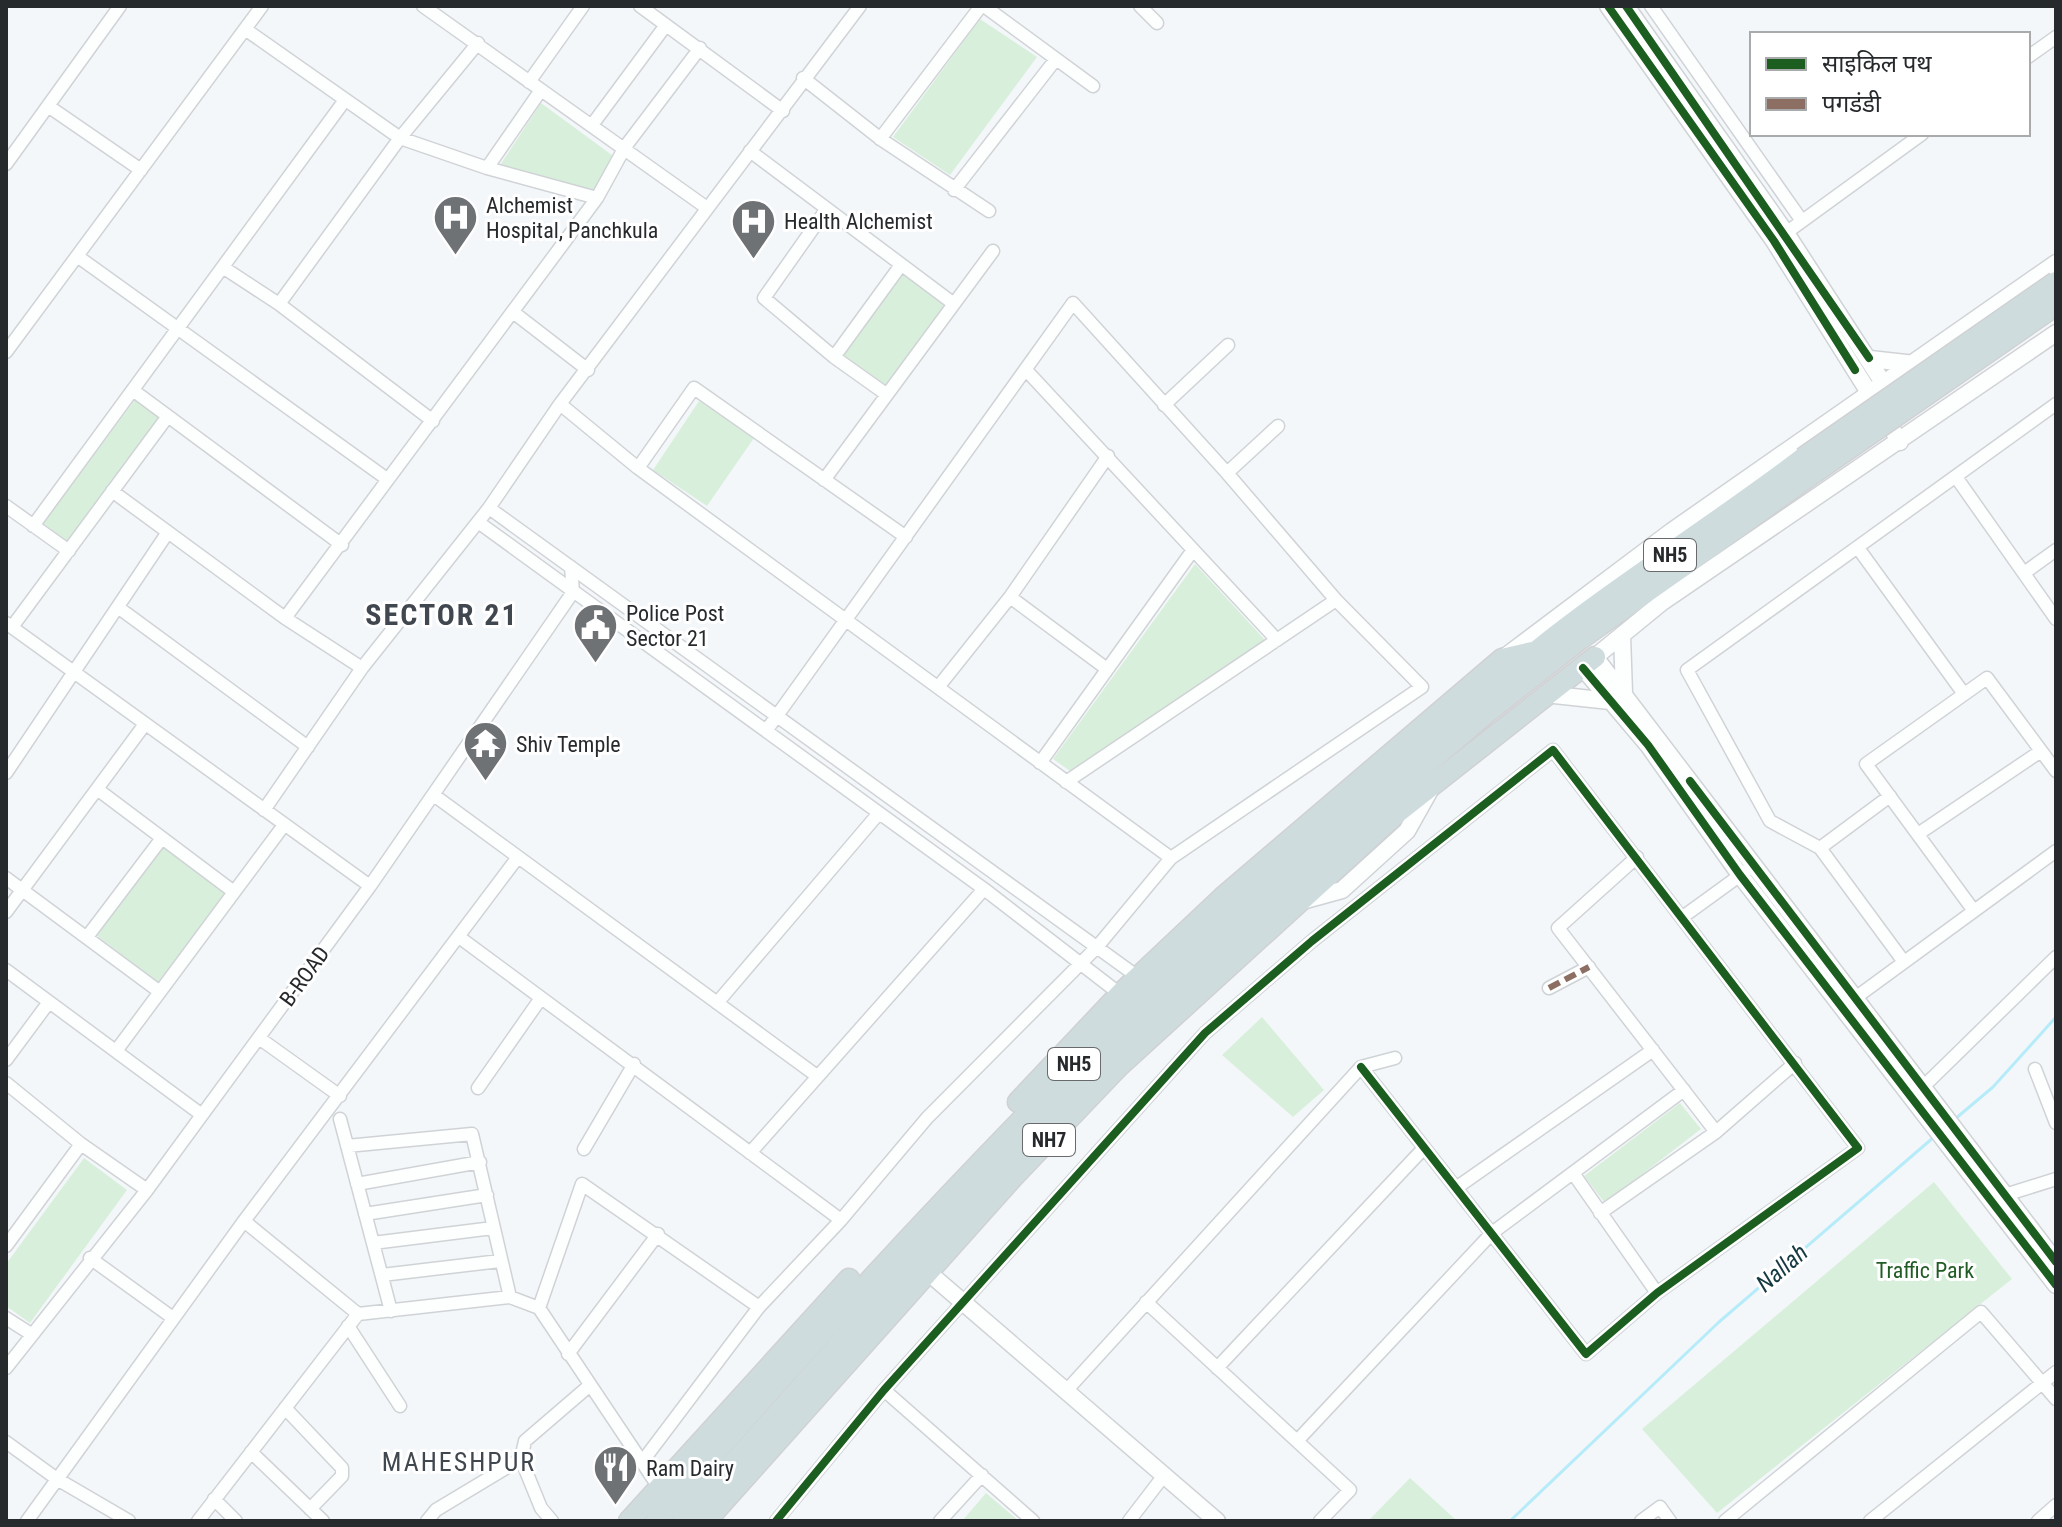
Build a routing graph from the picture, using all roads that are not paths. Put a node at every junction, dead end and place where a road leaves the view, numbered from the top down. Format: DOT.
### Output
graph roads {
  1 [pos="120,6"];
  2 [pos="262,6"];
  3 [pos="423,6"];
  4 [pos="583,6"];
  5 [pos="640,6"];
  6 [pos="982,6"];
  7 [pos="1140,6"];
  8 [pos="1608,6"];
  9 [pos="1626,6"];
  10 [pos="1651,6"];
  11 [pos="858,7"];
  12 [pos="1157,23"];
  13 [pos="666,25"];
  14 [pos="245,29"];
  15 [pos="2056,37"];
  16 [pos="478,43"];
  17 [pos="700,48"];
  18 [pos="2030,56"];
  19 [pos="1056,59"];
  20 [pos="803,78"];
  21 [pos="529,82"];
  22 [pos="1093,86"];
  23 [pos="541,90"];
  24 [pos="345,100"];
  25 [pos="48,106"];
  26 [pos="783,111"];
  27 [pos="592,125"];
  28 [pos="1919,136"];
  29 [pos="6,138"];
  30 [pos="400,138"];
  31 [pos="880,139"];
  32 [pos="18,147"];
  33 [pos="625,147"];
  34 [pos="750,151"];
  35 [pos="6,164"];
  36 [pos="487,168"];
  37 [pos="141,170"];
  38 [pos="954,190"];
  39 [pos="597,198"];
  40 [pos="707,208"];
  41 [pos="826,210"];
  42 [pos="989,211"];
  43 [pos="1802,221"];
  44 [pos="1780,237"];
  45 [pos="993,251"];
  46 [pos="77,256"];
  47 [pos="2056,263"];
  48 [pos="901,265"];
  49 [pos="224,268"];
  50 [pos="2056,282"];
  51 [pos="279,304"];
  52 [pos="954,304"];
  53 [pos="2056,305"];
  54 [pos="513,312"];
  55 [pos="180,330"];
  56 [pos="2056,333"];
  57 [pos="1228,345"];
  58 [pos="6,352"];
  59 [pos="834,357"];
  60 [pos="1870,359"];
  61 [pos="1915,364"];
  62 [pos="588,370"];
  63 [pos="1026,370"];
  64 [pos="1855,370"];
  65 [pos="1885,386"];
  66 [pos="134,391"];
  67 [pos="886,394"];
  68 [pos="1870,396"];
  69 [pos="560,404"];
  70 [pos="2056,404"];
  71 [pos="1164,405"];
  72 [pos="1842,415"];
  73 [pos="168,416"];
  74 [pos="433,421"];
  75 [pos="1278,426"];
  76 [pos="1916,431"];
  77 [pos="1900,442"];
  78 [pos="1108,456"];
  79 [pos="1809,465"];
  80 [pos="638,468"];
  81 [pos="1227,473"];
  82 [pos="1956,477"];
  83 [pos="387,479"];
  84 [pos="824,480"];
  85 [pos="112,491"];
  86 [pos="1744,493"];
  87 [pos="6,506"];
  88 [pos="489,508"];
  89 [pos="478,522"];
  90 [pos="33,526"];
  91 [pos="168,532"];
  92 [pos="906,537"];
  93 [pos="342,545"];
  94 [pos="1858,548"];
  95 [pos="1193,550"];
  96 [pos="2056,550"];
  97 [pos="69,551"];
  98 [pos="571,567"];
  99 [pos="2024,573"];
  100 [pos="573,592"];
  101 [pos="1010,597"];
  102 [pos="1336,600"];
  103 [pos="119,608"];
  104 [pos="285,618"];
  105 [pos="2056,619"];
  106 [pos="845,621"];
  107 [pos="9,625"];
  108 [pos="1622,635"];
  109 [pos="1277,640"];
  110 [pos="1536,651"];
  111 [pos="1502,659"];
  112 [pos="1589,663"];
  113 [pos="362,668"];
  114 [pos="1107,669"];
  115 [pos="72,673"];
  116 [pos="939,686"];
  117 [pos="1545,694"];
  118 [pos="1964,694"];
  119 [pos="1617,697"];
  120 [pos="777,717"];
  121 [pos="145,724"];
  122 [pos="766,731"];
  123 [pos="308,747"];
  124 [pos="2041,751"];
  125 [pos="1040,763"];
  126 [pos="2056,771"];
  127 [pos="6,773"];
  128 [pos="1066,782"];
  129 [pos="1423,785"];
  130 [pos="97,789"];
  131 [pos="435,796"];
  132 [pos="1890,796"];
  133 [pos="264,810"];
  134 [pos="879,813"];
  135 [pos="284,825"];
  136 [pos="1918,834"];
  137 [pos="162,838"];
  138 [pos="1820,848"];
  139 [pos="2056,851"];
  140 [pos="518,857"];
  141 [pos="1637,857"];
  142 [pos="1171,858"];
  143 [pos="1747,870"];
  144 [pos="6,878"];
  145 [pos="1000,878"];
  146 [pos="370,886"];
  147 [pos="23,890"];
  148 [pos="986,891"];
  149 [pos="234,892"];
  150 [pos="1295,895"];
  151 [pos="1974,911"];
  152 [pos="6,912"];
  153 [pos="1684,916"];
  154 [pos="87,937"];
  155 [pos="459,937"];
  156 [pos="1097,947"];
  157 [pos="2056,957"];
  158 [pos="1904,962"];
  159 [pos="1081,963"];
  160 [pos="1589,967"];
  161 [pos="6,970"];
  162 [pos="1138,977"];
  163 [pos="1549,988"];
  164 [pos="160,992"];
  165 [pos="1120,994"];
  166 [pos="541,998"];
  167 [pos="49,1002"];
  168 [pos="717,1003"];
  169 [pos="1848,1003"];
  170 [pos="259,1038"];
  171 [pos="1653,1050"];
  172 [pos="116,1051"];
  173 [pos="1395,1058"];
  174 [pos="6,1060"];
  175 [pos="1795,1063"];
  176 [pos="634,1064"];
  177 [pos="1361,1067"];
  178 [pos="2035,1069"];
  179 [pos="817,1076"];
  180 [pos="6,1083"];
  181 [pos="1923,1087"];
  182 [pos="478,1088"];
  183 [pos="1684,1090"];
  184 [pos="340,1096"];
  185 [pos="1931,1111"];
  186 [pos="202,1115"];
  187 [pos="340,1119"];
  188 [pos="2056,1123"];
  189 [pos="1716,1132"];
  190 [pos="81,1144"];
  191 [pos="347,1146"];
  192 [pos="1424,1148"];
  193 [pos="584,1149"];
  194 [pos="750,1153"];
  195 [pos="1968,1159"];
  196 [pos="480,1162"];
  197 [pos="1573,1173"];
  198 [pos="2056,1179"];
  199 [pos="357,1184"];
  200 [pos="1456,1188"];
  201 [pos="147,1190"];
  202 [pos="487,1195"];
  203 [pos="2005,1195"];
  204 [pos="1600,1213"];
  205 [pos="365,1214"];
  206 [pos="841,1220"];
  207 [pos="244,1221"];
  208 [pos="493,1228"];
  209 [pos="1492,1233"];
  210 [pos="658,1234"];
  211 [pos="373,1243"];
  212 [pos="6,1246"];
  213 [pos="90,1258"];
  214 [pos="500,1261"];
  215 [pos="2056,1262"];
  216 [pos="929,1273"];
  217 [pos="382,1275"];
  218 [pos="2056,1285"];
  219 [pos="1657,1293"];
  220 [pos="510,1297"];
  221 [pos="963,1299"];
  222 [pos="1146,1302"];
  223 [pos="836,1304"];
  224 [pos="759,1307"];
  225 [pos="539,1308"];
  226 [pos="391,1311"];
  227 [pos="358,1314"];
  228 [pos="6,1318"];
  229 [pos="173,1318"];
  230 [pos="348,1326"];
  231 [pos="866,1328"];
  232 [pos="31,1334"];
  233 [pos="568,1354"];
  234 [pos="6,1368"];
  235 [pos="1217,1368"];
  236 [pos="2056,1372"];
  237 [pos="2042,1380"];
  238 [pos="589,1386"];
  239 [pos="884,1390"];
  240 [pos="1066,1391"];
  241 [pos="2056,1399"];
  242 [pos="400,1406"];
  243 [pos="285,1408"];
  244 [pos="1297,1441"];
  245 [pos="6,1442"];
  246 [pos="251,1452"];
  247 [pos="521,1459"];
  248 [pos="642,1462"];
  249 [pos="1165,1474"];
  250 [pos="982,1475"];
  251 [pos="57,1479"];
  252 [pos="658,1486"];
  253 [pos="214,1499"];
  254 [pos="2056,1505"];
  255 [pos="310,1509"];
  256 [pos="1877,1519"];
  257 [pos="27,1521"];
  258 [pos="129,1521"];
  259 [pos="198,1521"];
  260 [pos="236,1521"];
  261 [pos="323,1521"];
  262 [pos="427,1521"];
  263 [pos="552,1521"];
  264 [pos="629,1521"];
  265 [pos="656,1521"];
  266 [pos="682,1521"];
  267 [pos="706,1521"];
  268 [pos="776,1521"];
  269 [pos="940,1521"];
  270 [pos="1033,1521"];
  271 [pos="1129,1521"];
  272 [pos="1217,1521"];
  273 [pos="1320,1521"];
  274 [pos="1641,1521"];
  275 [pos="1670,1521"];
  276 [pos="1725,1521"];
  277 [pos="2038,1521"];
  1 -- 25 [label="street"];
  2 -- 14 [label="street"];
  3 -- 16 [label="street"];
  4 -- 21 [label="street"];
  5 -- 13 [label="street"];
  6 -- 19 [label="street"];
  6 -- 31 [label="street"];
  7 -- 12 [label="street"];
  8 -- 44 [label="street"];
  9 -- 44 [label="street"];
  10 -- 43 [label="street"];
  11 -- 20 [label="street"];
  13 -- 17 [label="street"];
  13 -- 27 [label="street"];
  14 -- 24 [label="street"];
  14 -- 37 [label="street"];
  15 -- 18 [label="street"];
  16 -- 21 [label="street"];
  16 -- 30 [label="street"];
  17 -- 26 [label="street"];
  17 -- 33 [label="street"];
  19 -- 22 [label="street"];
  19 -- 38 [label="street"];
  20 -- 26 [label="street"];
  20 -- 31 [label="street"];
  21 -- 23 [label="street"];
  23 -- 27 [label="street"];
  23 -- 36 [label="street"];
  24 -- 30 [label="street"];
  24 -- 49 [label="street"];
  25 -- 32 [label="street"];
  25 -- 37 [label="street"];
  26 -- 34 [label="street"];
  27 -- 33 [label="street"];
  28 -- 43 [label="street"];
  29 -- 32 [label="street"];
  30 -- 36 [label="street"];
  30 -- 51 [label="street"];
  31 -- 38 [label="street"];
  32 -- 35 [label="street"];
  33 -- 39 [label="street"];
  33 -- 40 [label="street"];
  34 -- 40 [label="street"];
  34 -- 41 [label="street"];
  36 -- 39 [label="street"];
  37 -- 46 [label="street"];
  38 -- 42 [label="street"];
  39 -- 54 [label="street"];
  40 -- 62 [label="street"];
  41 -- 48 [label="street"];
  41 -- 59 [label="street"];
  43 -- 44 [label="street"];
  44 -- 60 [label="street"];
  44 -- 64 [label="street"];
  45 -- 52 [label="street"];
  46 -- 55 [label="street"];
  46 -- 58 [label="street"];
  47 -- 61 [label="street"];
  48 -- 52 [label="street"];
  48 -- 59 [label="street"];
  49 -- 51 [label="street"];
  49 -- 55 [label="street"];
  50 -- 79 [label="highway, NH5, bridge"];
  51 -- 74 [label="street"];
  52 -- 67 [label="street"];
  53 -- 79 [label="highway, NH5, bridge"];
  54 -- 62 [label="street"];
  54 -- 74 [label="street"];
  55 -- 66 [label="street"];
  55 -- 83 [label="street"];
  56 -- 76 [label="street"];
  57 -- 71 [label="street"];
  59 -- 67 [label="street"];
  60 -- 61 [label="street"];
  60 -- 65 [label="street"];
  61 -- 65 [label="street"];
  62 -- 69 [label="street"];
  63 -- 71 [label="street"];
  63 -- 78 [label="street"];
  63 -- 92 [label="street"];
  64 -- 68 [label="street"];
  64 -- 72 [label="street"];
  65 -- 68 [label="street"];
  65 -- 76 [label="street"];
  66 -- 73 [label="street"];
  66 -- 90 [label="street"];
  67 -- 84 [label="street"];
  68 -- 72 [label="street"];
  68 -- 77 [label="street"];
  69 -- 80 [label="street"];
  69 -- 88 [label="street"];
  70 -- 82 [label="street"];
  71 -- 81 [label="street"];
  72 -- 86 [label="street"];
  73 -- 85 [label="street"];
  73 -- 93 [label="street"];
  74 -- 83 [label="street"];
  75 -- 81 [label="street"];
  76 -- 77 [label="street"];
  77 -- 108 [label="street"];
  78 -- 95 [label="street"];
  78 -- 101 [label="street"];
  79 -- 86 [label="highway, NH5"];
  79 -- 129 [label="highway, NH5"];
  80 -- 84 [label="street"];
  80 -- 106 [label="street"];
  81 -- 102 [label="street"];
  82 -- 94 [label="street"];
  82 -- 99 [label="street"];
  83 -- 93 [label="street"];
  84 -- 92 [label="street"];
  85 -- 91 [label="street"];
  85 -- 97 [label="street"];
  86 -- 110 [label="highway, NH5"];
  86 -- 111 [label="street"];
  87 -- 90 [label="street"];
  88 -- 89 [label="street"];
  88 -- 98 [label="street"];
  89 -- 100 [label="street"];
  89 -- 113 [label="street"];
  90 -- 97 [label="street"];
  91 -- 103 [label="street"];
  91 -- 104 [label="street"];
  92 -- 106 [label="street"];
  93 -- 104 [label="street"];
  94 -- 118 [label="street"];
  94 -- 138 [label="street"];
  95 -- 109 [label="street"];
  95 -- 114 [label="street"];
  96 -- 99 [label="street"];
  97 -- 107 [label="street"];
  98 -- 100 [label="street"];
  98 -- 120 [label="street"];
  99 -- 105 [label="street"];
  100 -- 122 [label="street"];
  100 -- 131 [label="street, B-ROAD"];
  101 -- 114 [label="street"];
  101 -- 116 [label="street"];
  102 -- 109 [label="street"];
  102 -- 142 [label="street"];
  103 -- 115 [label="street"];
  103 -- 123 [label="street"];
  104 -- 113 [label="street"];
  106 -- 116 [label="street"];
  106 -- 120 [label="street"];
  107 -- 115 [label="street"];
  108 -- 112 [label="street"];
  108 -- 119 [label="street"];
  109 -- 128 [label="street"];
  110 -- 111 [label="highway, NH7"];
  110 -- 223 [label="highway, NH5"];
  111 -- 162 [label="highway, NH7"];
  112 -- 117 [label="highway"];
  112 -- 119 [label="street"];
  113 -- 123 [label="street"];
  114 -- 125 [label="street"];
  115 -- 121 [label="street"];
  115 -- 127 [label="street"];
  116 -- 125 [label="street"];
  117 -- 119 [label="street"];
  117 -- 129 [label="highway"];
  118 -- 124 [label="street"];
  118 -- 132 [label="street"];
  119 -- 143 [label="street"];
  120 -- 122 [label="street"];
  120 -- 145 [label="street"];
  121 -- 130 [label="street"];
  121 -- 133 [label="street"];
  122 -- 134 [label="street"];
  123 -- 133 [label="street"];
  124 -- 126 [label="street"];
  124 -- 136 [label="street"];
  125 -- 128 [label="street"];
  128 -- 142 [label="street"];
  129 -- 150 [label="highway, NH5"];
  129 -- 150 [label="street"];
  130 -- 137 [label="street"];
  130 -- 147 [label="street"];
  131 -- 140 [label="street"];
  131 -- 146 [label="street, B-ROAD"];
  132 -- 136 [label="street"];
  132 -- 138 [label="street"];
  133 -- 135 [label="street"];
  134 -- 148 [label="street"];
  134 -- 168 [label="street"];
  135 -- 146 [label="street"];
  135 -- 149 [label="street"];
  136 -- 151 [label="street"];
  137 -- 149 [label="street"];
  137 -- 154 [label="street"];
  138 -- 158 [label="street"];
  139 -- 151 [label="street"];
  140 -- 155 [label="street"];
  140 -- 168 [label="street"];
  141 -- 153 [label="street"];
  141 -- 160 [label="street"];
  141 -- 221 [label="street"];
  142 -- 156 [label="street"];
  143 -- 153 [label="street"];
  143 -- 169 [label="street"];
  144 -- 147 [label="street"];
  145 -- 148 [label="street"];
  145 -- 156 [label="street"];
  146 -- 170 [label="street, B-ROAD"];
  147 -- 152 [label="street"];
  147 -- 154 [label="street"];
  148 -- 159 [label="street"];
  148 -- 179 [label="street"];
  149 -- 164 [label="street"];
  150 -- 216 [label="highway, NH7"];
  150 -- 231 [label="highway, NH5"];
  151 -- 158 [label="street"];
  153 -- 175 [label="street"];
  154 -- 164 [label="street"];
  155 -- 166 [label="street"];
  155 -- 184 [label="street"];
  156 -- 159 [label="street"];
  156 -- 162 [label="street"];
  157 -- 181 [label="street"];
  158 -- 169 [label="street"];
  159 -- 165 [label="street"];
  159 -- 206 [label="street"];
  160 -- 163 [label="street"];
  160 -- 171 [label="street"];
  161 -- 167 [label="street"];
  162 -- 165 [label="highway, NH7"];
  164 -- 172 [label="street"];
  165 -- 223 [label="highway, NH7"];
  166 -- 176 [label="street"];
  166 -- 182 [label="street"];
  167 -- 172 [label="street"];
  167 -- 174 [label="street"];
  168 -- 179 [label="street"];
  169 -- 181 [label="street"];
  169 -- 185 [label="street"];
  170 -- 184 [label="street"];
  170 -- 186 [label="street, B-ROAD"];
  171 -- 183 [label="street"];
  171 -- 200 [label="street"];
  172 -- 186 [label="street"];
  173 -- 177 [label="street"];
  175 -- 189 [label="street"];
  175 -- 219 [label="street"];
  176 -- 193 [label="street"];
  176 -- 194 [label="street"];
  177 -- 192 [label="street"];
  177 -- 222 [label="street"];
  178 -- 188 [label="street"];
  179 -- 194 [label="street"];
  180 -- 190 [label="street"];
  181 -- 185 [label="street"];
  183 -- 189 [label="street"];
  183 -- 197 [label="street"];
  184 -- 207 [label="street"];
  185 -- 195 [label="street"];
  186 -- 201 [label="street, B-ROAD"];
  187 -- 191 [label="street"];
  189 -- 204 [label="street"];
  190 -- 201 [label="street"];
  190 -- 212 [label="street"];
  191 -- 196 [label="street"];
  191 -- 199 [label="street"];
  192 -- 200 [label="street"];
  192 -- 235 [label="street"];
  194 -- 206 [label="street"];
  195 -- 203 [label="street"];
  195 -- 218 [label="street"];
  196 -- 199 [label="street"];
  196 -- 202 [label="street"];
  197 -- 204 [label="street"];
  197 -- 209 [label="street"];
  198 -- 203 [label="street"];
  199 -- 205 [label="street"];
  200 -- 209 [label="street"];
  201 -- 213 [label="street, B-ROAD"];
  202 -- 205 [label="street"];
  202 -- 208 [label="street"];
  203 -- 215 [label="street"];
  204 -- 219 [label="street"];
  205 -- 211 [label="street"];
  206 -- 224 [label="street"];
  207 -- 227 [label="street"];
  207 -- 229 [label="street"];
  208 -- 211 [label="street"];
  208 -- 214 [label="street"];
  209 -- 219 [label="street"];
  209 -- 244 [label="street"];
  210 -- 224 [label="street"];
  210 -- 225 [label="street"];
  210 -- 233 [label="street"];
  211 -- 217 [label="street"];
  213 -- 229 [label="street"];
  213 -- 232 [label="street, B-ROAD"];
  214 -- 217 [label="street"];
  214 -- 220 [label="street"];
  216 -- 221 [label="street"];
  216 -- 231 [label="highway, NH7"];
  217 -- 226 [label="street"];
  220 -- 225 [label="street"];
  220 -- 226 [label="street"];
  221 -- 239 [label="street"];
  221 -- 240 [label="street"];
  222 -- 235 [label="street"];
  222 -- 240 [label="street"];
  223 -- 252 [label="highway, NH7"];
  223 -- 265 [label="highway, NH5"];
  224 -- 248 [label="street"];
  225 -- 233 [label="street"];
  226 -- 227 [label="street"];
  227 -- 230 [label="street"];
  228 -- 232 [label="street"];
  229 -- 251 [label="street"];
  230 -- 242 [label="street"];
  230 -- 243 [label="street"];
  231 -- 266 [label="highway, NH5"];
  231 -- 267 [label="highway, NH7"];
  232 -- 234 [label="street, B-ROAD"];
  233 -- 238 [label="street"];
  235 -- 244 [label="street"];
  236 -- 237 [label="street"];
  237 -- 241 [label="street"];
  237 -- 256 [label="street"];
  237 -- 276 [label="street"];
  238 -- 247 [label="street"];
  238 -- 248 [label="street"];
  239 -- 250 [label="street"];
  239 -- 268 [label="street"];
  240 -- 249 [label="street"];
  243 -- 246 [label="street"];
  243 -- 255 [label="street"];
  244 -- 273 [label="street"];
  245 -- 251 [label="street"];
  246 -- 253 [label="street"];
  246 -- 255 [label="street"];
  247 -- 262 [label="street"];
  247 -- 263 [label="street"];
  248 -- 252 [label="street"];
  249 -- 271 [label="street"];
  249 -- 272 [label="street"];
  250 -- 269 [label="street"];
  250 -- 270 [label="street"];
  251 -- 257 [label="street"];
  251 -- 258 [label="street"];
  252 -- 264 [label="highway, NH7"];
  253 -- 259 [label="street"];
  253 -- 260 [label="street"];
  254 -- 277 [label="street"];
  255 -- 261 [label="street"];
  274 -- 275 [label="street"];
}
